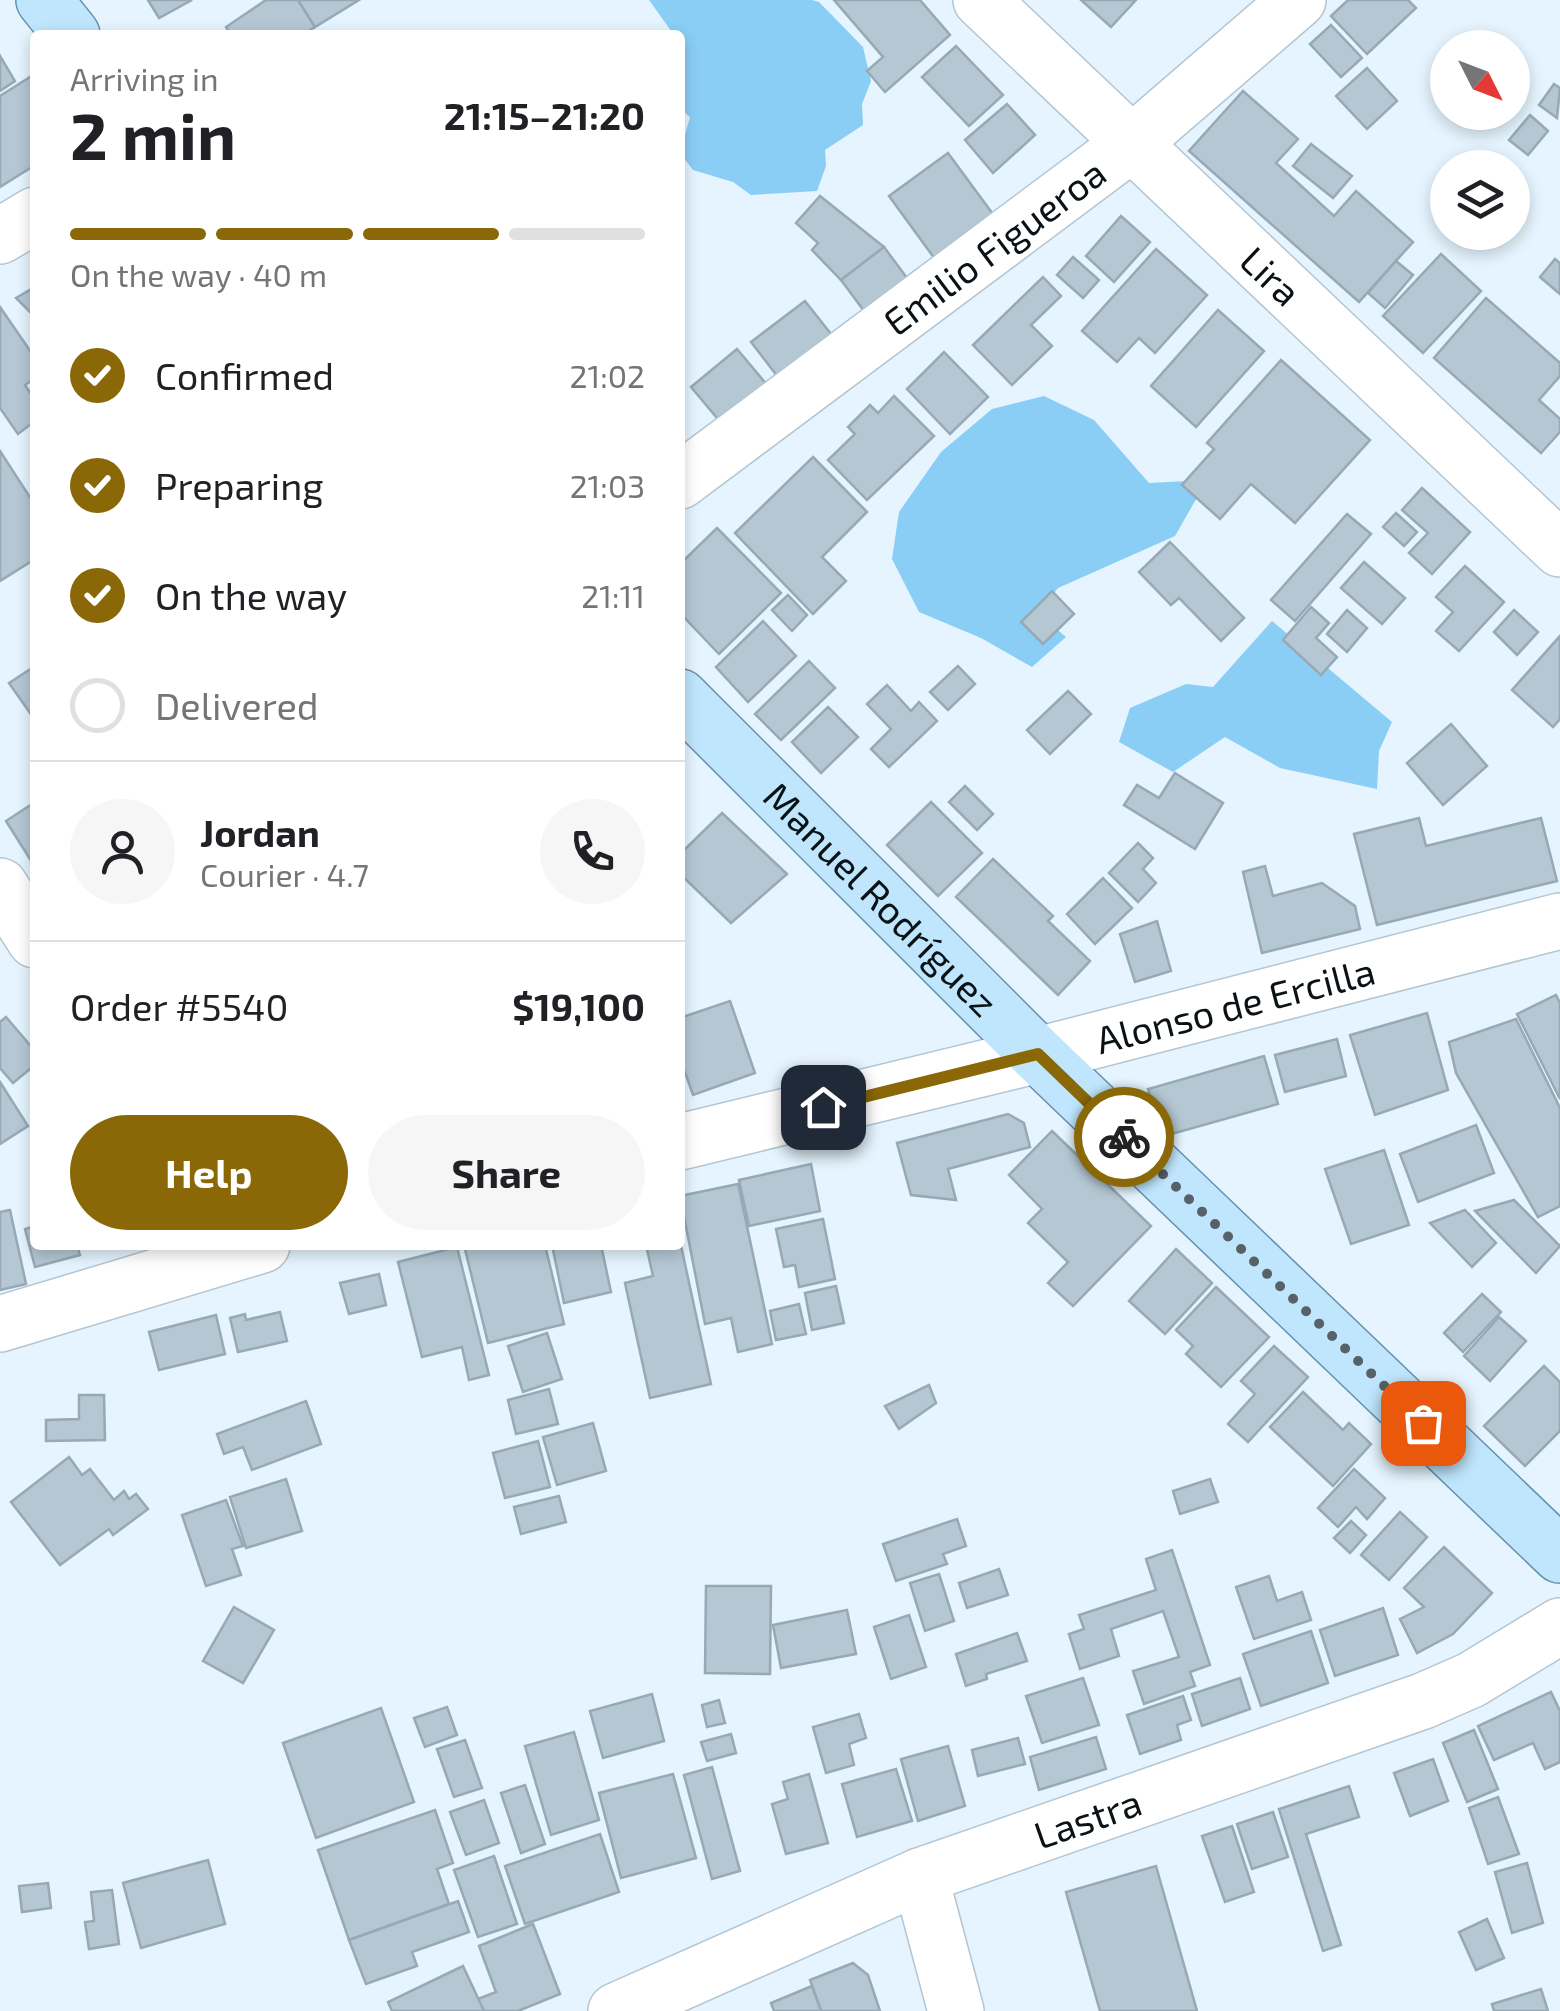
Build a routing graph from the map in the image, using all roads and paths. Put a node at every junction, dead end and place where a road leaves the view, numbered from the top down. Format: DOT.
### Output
graph roads {
  1 [pos="44,0"];
  2 [pos="982,0"];
  3 [pos="1298,0"];
  4 [pos="68,30"];
  5 [pos="1131,144"];
  6 [pos="30,218"];
  7 [pos="0,236"];
  8 [pos="685,477"];
  9 [pos="1560,549"];
  10 [pos="685,702"];
  11 [pos="0,886"];
  12 [pos="1560,921"];
  13 [pos="30,932"];
  14 [pos="1038,1054"];
  15 [pos="685,1141"];
  16 [pos="245,1250"];
  17 [pos="0,1324"];
  18 [pos="1560,1555"];
  19 [pos="1560,1626"];
  20 [pos="920,1876"];
  21 [pos="616,2011"];
  22 [pos="956,2011"];
  1 -- 4 [label="main road"];
  2 -- 5 [label="street, Lira"];
  3 -- 5 [label="street, Emilio Figueroa"];
  5 -- 8 [label="street, Emilio Figueroa"];
  5 -- 9 [label="street, Lira"];
  6 -- 7 [label="street"];
  10 -- 14 [label="main road, Manuel Rodríguez"];
  11 -- 13 [label="street"];
  12 -- 14 [label="street, Alonso de Ercilla"];
  14 -- 15 [label="street, Alonso de Ercilla"];
  14 -- 18 [label="main road, Manuel Rodríguez"];
  16 -- 17 [label="street"];
  19 -- 20 [label="street, Lastra"];
  20 -- 21 [label="street, Lastra"];
  20 -- 22 [label="street"];
}
